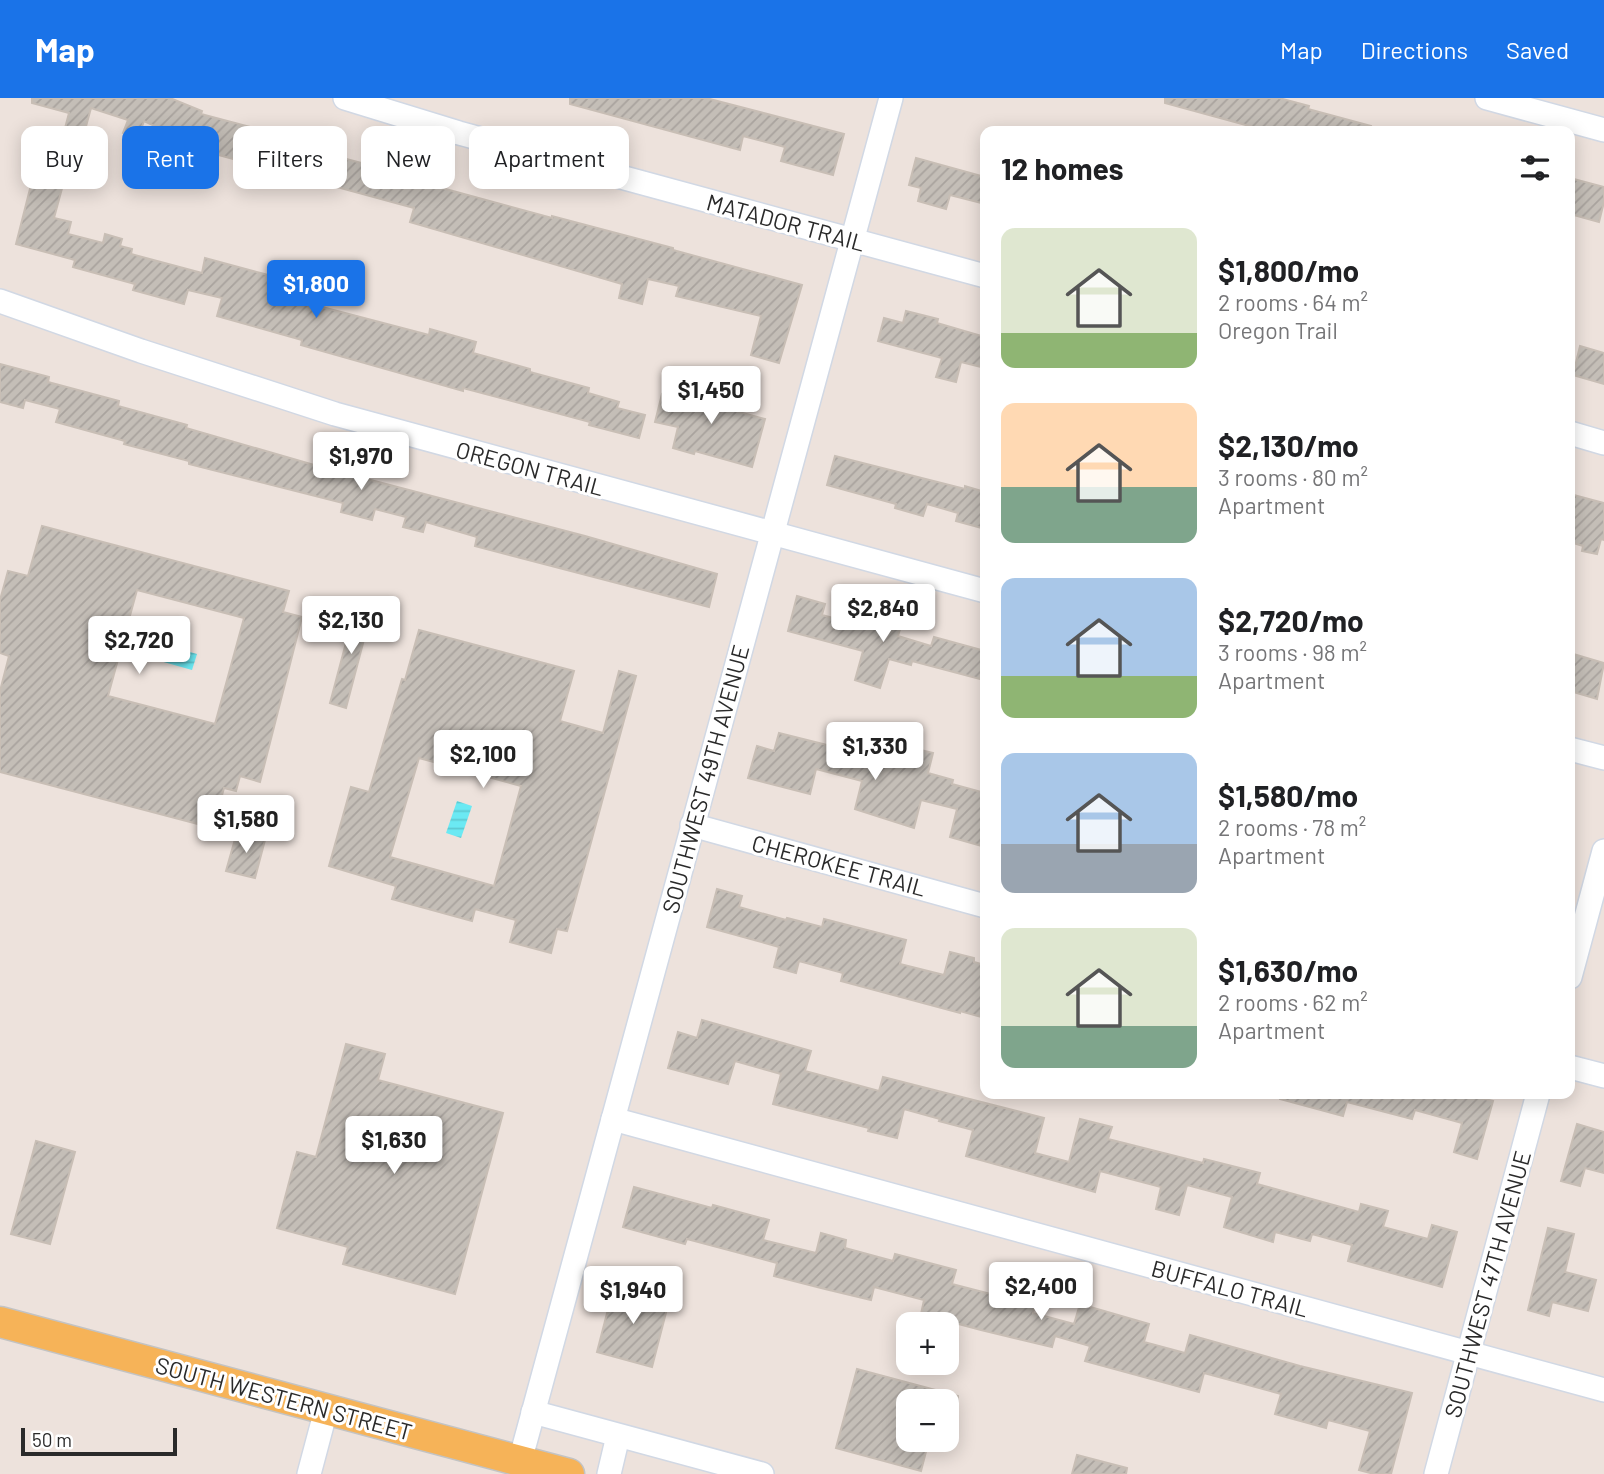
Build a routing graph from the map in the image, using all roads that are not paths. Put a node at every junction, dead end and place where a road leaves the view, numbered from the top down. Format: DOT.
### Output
graph roads {
  1 [pos="345,98"];
  2 [pos="891,98"];
  3 [pos="1487,98"];
  4 [pos="1604,130"];
  5 [pos="852,240"];
  6 [pos="980,275"];
  7 [pos="0,301"];
  8 [pos="1575,434"];
  9 [pos="1604,443"];
  10 [pos="772,533"];
  11 [pos="980,590"];
  12 [pos="1575,749"];
  13 [pos="1604,758"];
  14 [pos="692,825"];
  15 [pos="1604,851"];
  16 [pos="980,905"];
  17 [pos="1575,958"];
  18 [pos="1575,1068"];
  19 [pos="1604,1076"];
  20 [pos="1537,1099"];
  21 [pos="613,1119"];
  22 [pos="0,1322"];
  23 [pos="1468,1354"];
  24 [pos="1604,1390"];
  25 [pos="326,1410"];
  26 [pos="533,1412"];
  27 [pos="618,1436"];
  28 [pos="520,1461"];
  29 [pos="309,1474"];
  30 [pos="569,1474"];
  31 [pos="609,1474"];
  32 [pos="762,1474"];
  33 [pos="1436,1474"];
  1 -- 5 [label="street, MATADOR TRAIL"];
  2 -- 5 [label="street, SOUTHWEST 49TH AVENUE"];
  3 -- 4 [label="street"];
  5 -- 6 [label="street, MATADOR TRAIL"];
  5 -- 10 [label="street, SOUTHWEST 49TH AVENUE"];
  7 -- 10 [label="street, OREGON TRAIL"];
  8 -- 9 [label="street"];
  10 -- 11 [label="street, OREGON TRAIL"];
  10 -- 14 [label="street, SOUTHWEST 49TH AVENUE"];
  12 -- 13 [label="street"];
  14 -- 16 [label="street, CHEROKEE TRAIL"];
  14 -- 21 [label="street, SOUTHWEST 49TH AVENUE"];
  15 -- 17 [label="street"];
  18 -- 19 [label="street"];
  20 -- 23 [label="street, SOUTHWEST 47TH AVENUE"];
  21 -- 23 [label="street, BUFFALO TRAIL"];
  21 -- 26 [label="street, SOUTHWEST 49TH AVENUE"];
  22 -- 25 [label="main road, SOUTH WESTERN STREET"];
  23 -- 24 [label="street, BUFFALO TRAIL"];
  23 -- 33 [label="street, SOUTHWEST 47TH AVENUE"];
  25 -- 28 [label="main road, SOUTH WESTERN STREET"];
  25 -- 29 [label="street"];
  26 -- 27 [label="street"];
  26 -- 28 [label="street, SOUTHWEST 49TH AVENUE"];
  27 -- 31 [label="street"];
  27 -- 32 [label="street"];
  28 -- 30 [label="main road, SOUTH WESTERN STREET"];
}
